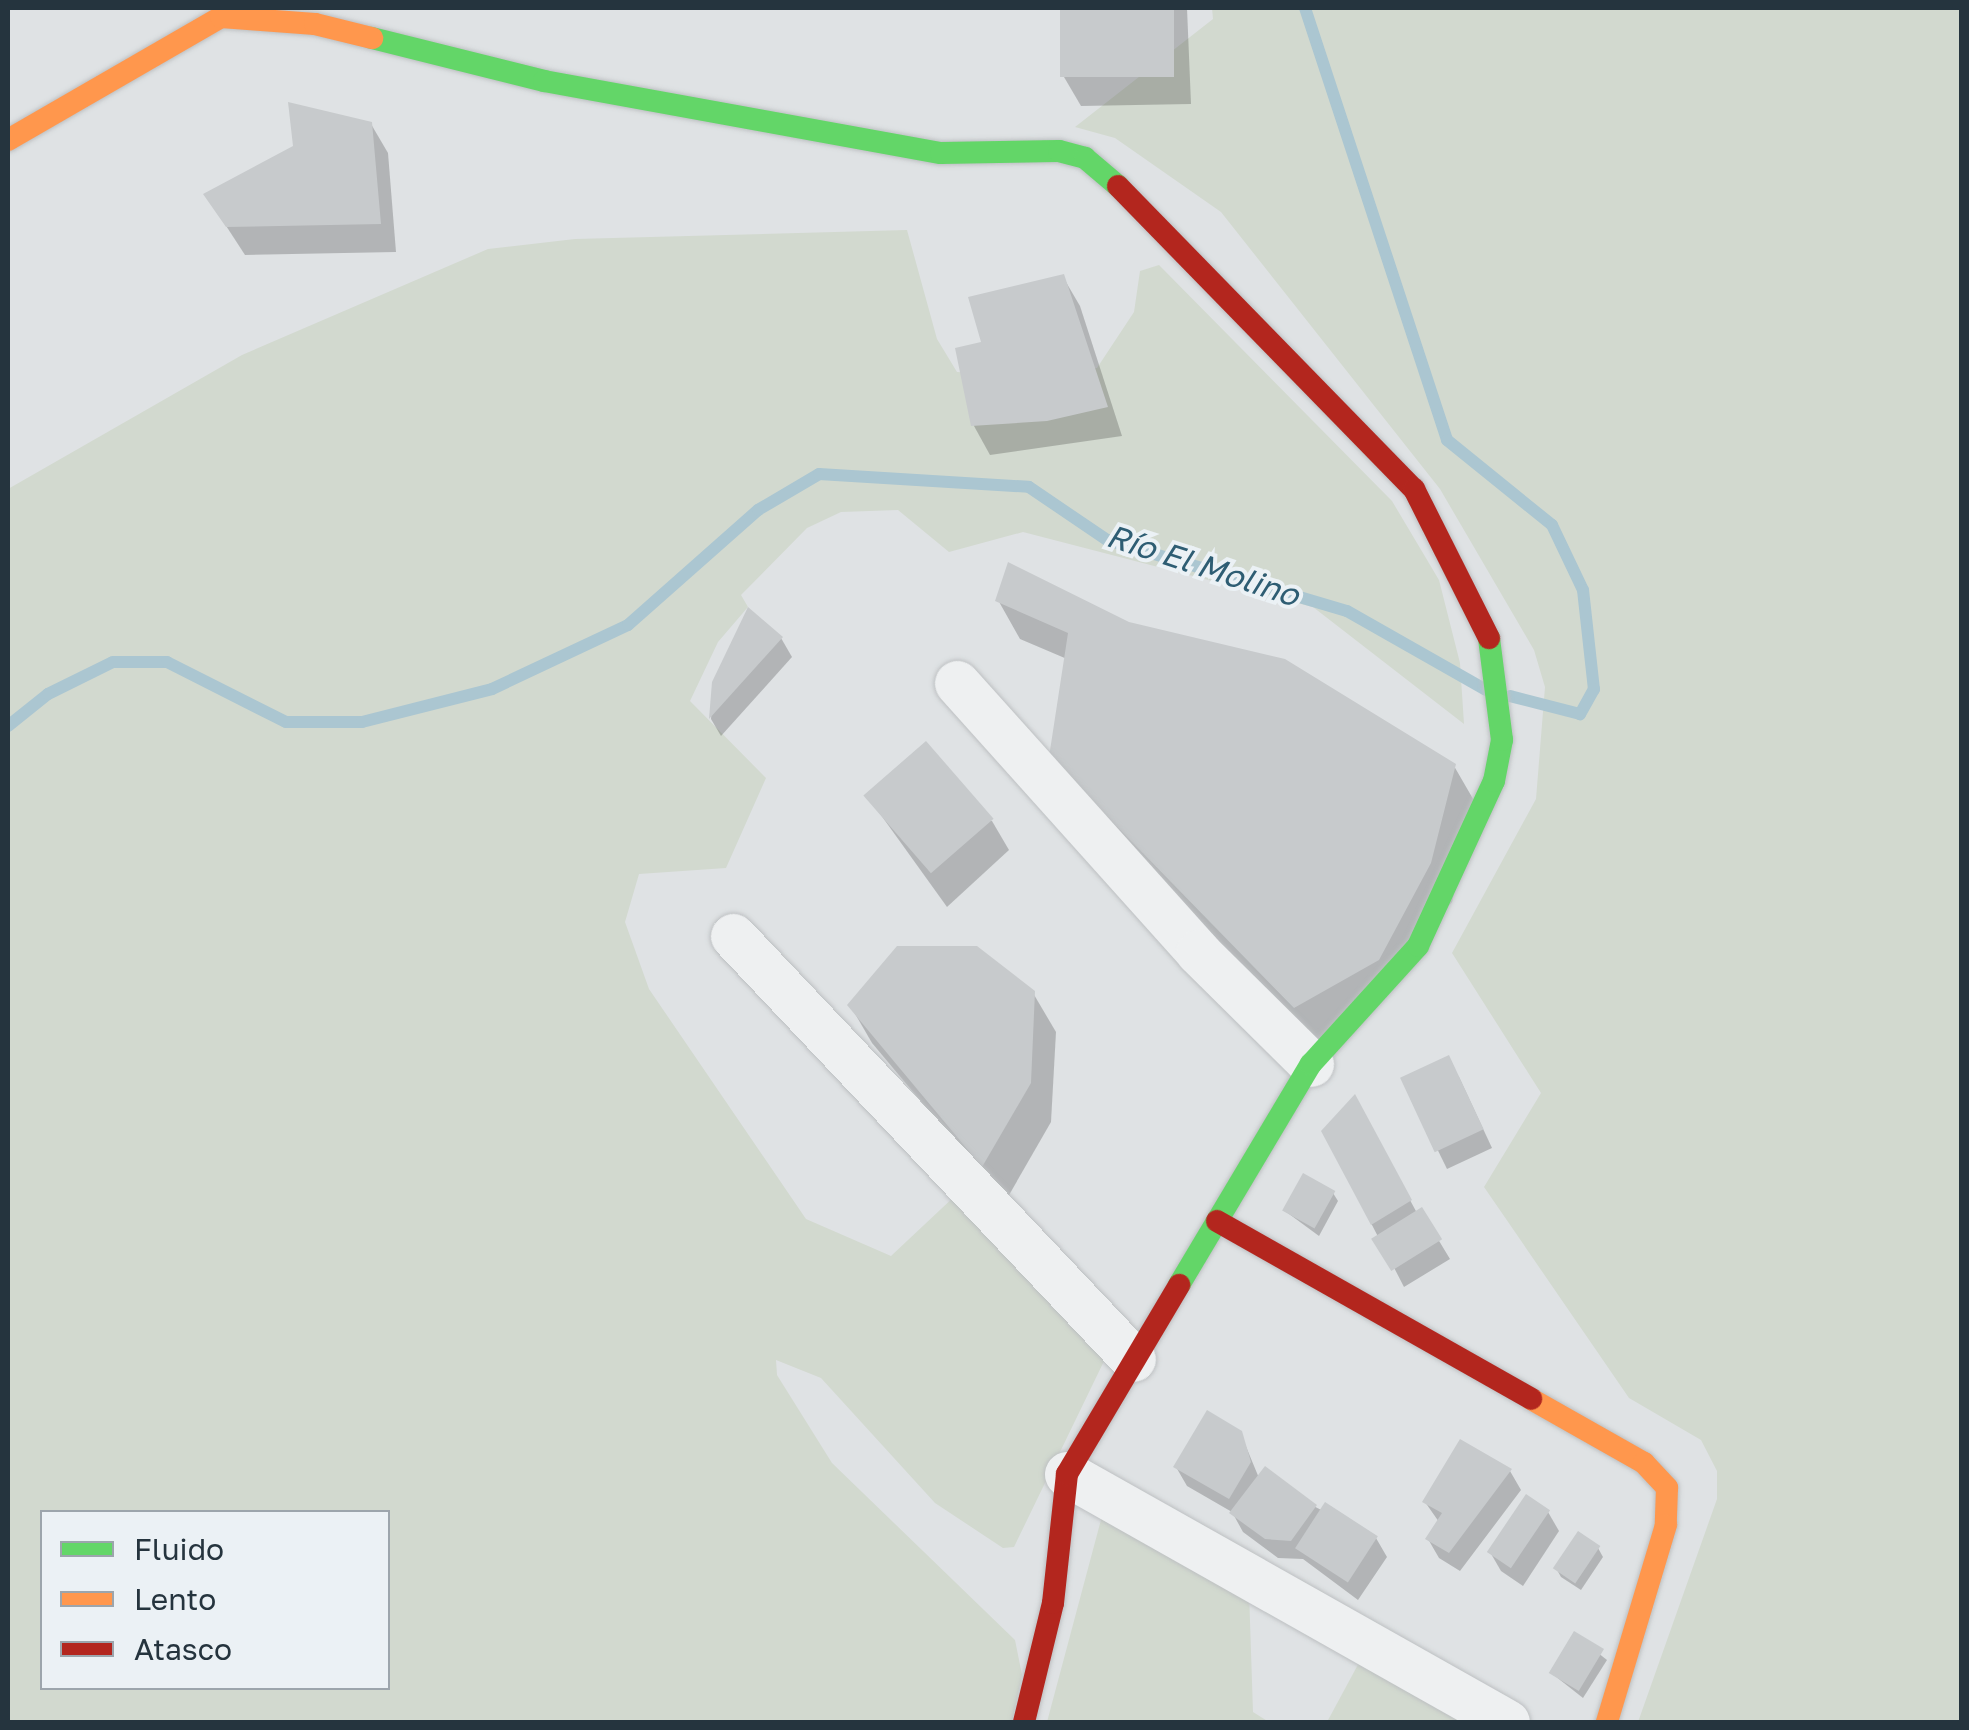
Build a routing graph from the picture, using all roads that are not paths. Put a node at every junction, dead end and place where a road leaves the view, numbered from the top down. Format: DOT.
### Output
graph roads {
  1 [pos="222,12"];
  2 [pos="8,140"];
  3 [pos="957,683"];
  4 [pos="733,936"];
  5 [pos="1311,1064"];
  6 [pos="1218,1221"];
  7 [pos="1134,1359"];
  8 [pos="1067,1474"];
  9 [pos="1024,1722"];
  10 [pos="1507,1722"];
  11 [pos="1607,1722"];
  1 -- 2 [label="street"];
  1 -- 5 [label="street"];
  3 -- 5 [label="street"];
  4 -- 7 [label="street"];
  5 -- 6 [label="street"];
  6 -- 7 [label="street"];
  6 -- 11 [label="street"];
  7 -- 8 [label="street"];
  8 -- 9 [label="street"];
  8 -- 10 [label="street"];
}
